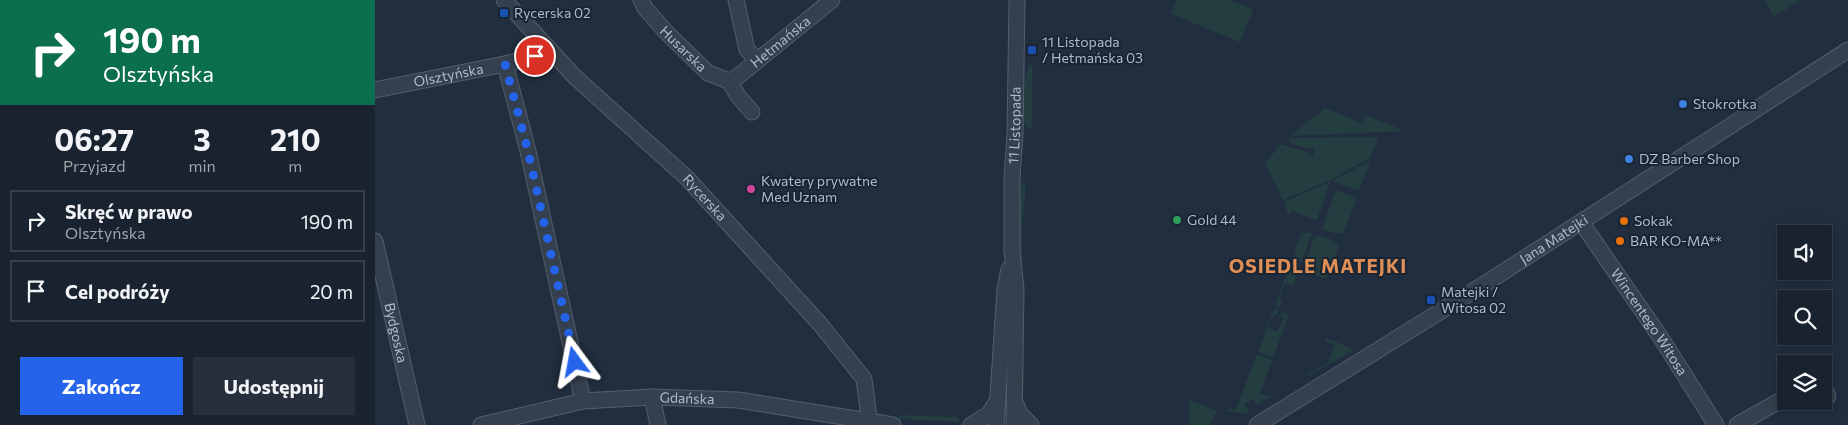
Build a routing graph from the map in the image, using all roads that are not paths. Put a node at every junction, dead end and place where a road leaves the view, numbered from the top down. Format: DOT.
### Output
graph roads {
  1 [pos="504,0"];
  2 [pos="641,0"];
  3 [pos="736,0"];
  4 [pos="831,0"];
  5 [pos="1017,0"];
  6 [pos="1848,50"];
  7 [pos="550,52"];
  8 [pos="758,60"];
  9 [pos="505,64"];
  10 [pos="729,81"];
  11 [pos="375,90"];
  12 [pos="752,112"];
  13 [pos="1581,222"];
  14 [pos="375,241"];
  15 [pos="1012,250"];
  16 [pos="652,397"];
  17 [pos="997,400"];
  18 [pos="1015,400"];
  19 [pos="583,401"];
  20 [pos="1777,402"];
  21 [pos="870,423"];
  22 [pos="486,424"];
  23 [pos="417,425"];
  24 [pos="658,425"];
  25 [pos="893,425"];
  26 [pos="971,425"];
  27 [pos="996,425"];
  28 [pos="1014,425"];
  29 [pos="1031,425"];
  30 [pos="1257,425"];
  31 [pos="1716,425"];
  32 [pos="1737,425"];
  1 -- 7 [label="street, Rycerska"];
  2 -- 10 [label="street, Husarska"];
  3 -- 8 [label="street"];
  4 -- 8 [label="street, Hetmańska"];
  5 -- 15 [label="street, 11 Listopada"];
  6 -- 13 [label="street, Jana Matejki"];
  7 -- 9 [label="street, Olsztyńska"];
  7 -- 21 [label="street, Rycerska"];
  8 -- 10 [label="street, Hetmańska"];
  9 -- 11 [label="street, Olsztyńska"];
  9 -- 19 [label="street"];
  10 -- 12 [label="street"];
  13 -- 30 [label="street, Jana Matejki"];
  13 -- 31 [label="street, Wincentego Witosa"];
  14 -- 23 [label="street, Bydgoska"];
  15 -- 17 [label="street, 11 Listopada"];
  15 -- 18 [label="street, 11 Listopada"];
  16 -- 19 [label="street, Gdańska"];
  16 -- 21 [label="street, Gdańska"];
  16 -- 24 [label="street"];
  17 -- 26 [label="street"];
  17 -- 27 [label="street, 11 Listopada"];
  18 -- 28 [label="street, 11 Listopada"];
  18 -- 29 [label="street"];
  19 -- 22 [label="street, Gdańska"];
  20 -- 32 [label="street"];
  21 -- 25 [label="street, Gdańska"];
}
